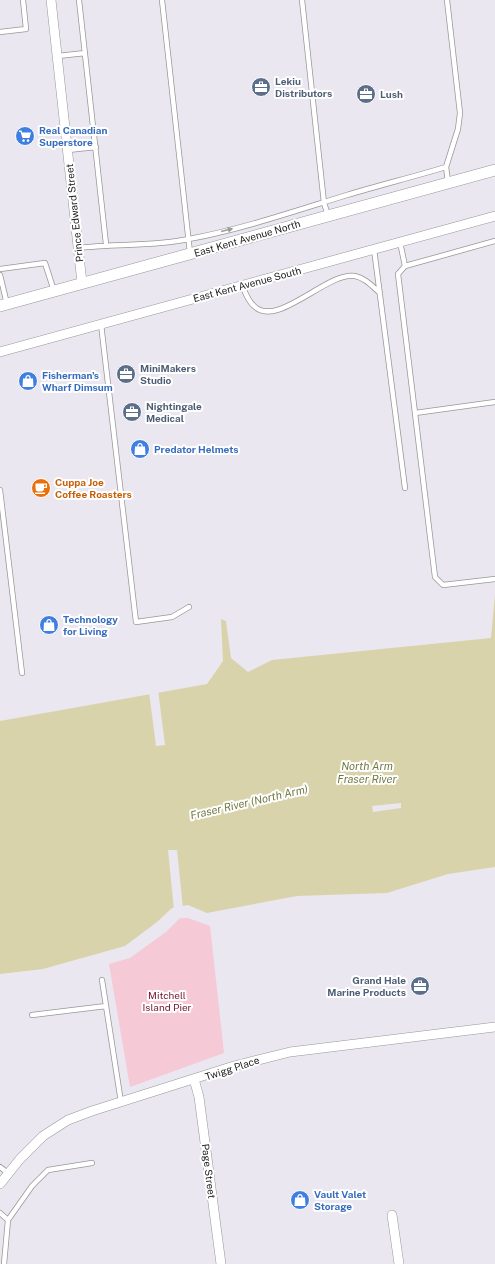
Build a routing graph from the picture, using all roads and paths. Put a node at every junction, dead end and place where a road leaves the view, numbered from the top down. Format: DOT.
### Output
graph roads {
  1 [pos="23,0"];
  2 [pos="51,0"];
  3 [pos="79,0"];
  4 [pos="162,0"];
  5 [pos="302,0"];
  6 [pos="447,0"];
  7 [pos="0,32"];
  8 [pos="85,53"];
  9 [pos="58,56"];
  10 [pos="96,147"];
  11 [pos="68,150"];
  12 [pos="446,167"];
  13 [pos="495,170"];
  14 [pos="448,182"];
  15 [pos="324,203"];
  16 [pos="328,215"];
  17 [pos="495,216"];
  18 [pos="189,239"];
  19 [pos="495,241"];
  20 [pos="400,242"];
  21 [pos="106,244"];
  22 [pos="78,248"];
  23 [pos="374,249"];
  24 [pos="190,254"];
  25 [pos="405,266"];
  26 [pos="0,269"];
  27 [pos="0,275"];
  28 [pos="82,283"];
  29 [pos="242,285"];
  30 [pos="54,291"];
  31 [pos="380,293"];
  32 [pos="3,305"];
  33 [pos="101,324"];
  34 [pos="0,352"];
  35 [pos="495,402"];
  36 [pos="415,413"];
  37 [pos="404,488"];
  38 [pos="0,490"];
  39 [pos="495,579"];
  40 [pos="189,607"];
  41 [pos="22,673"];
  42 [pos="102,980"];
  43 [pos="106,1006"];
  44 [pos="32,1016"];
  45 [pos="495,1027"];
  46 [pos="194,1080"];
  47 [pos="121,1102"];
  48 [pos="92,1163"];
  49 [pos="0,1167"];
  50 [pos="8,1173"];
  51 [pos="0,1184"];
  52 [pos="0,1213"];
  53 [pos="392,1215"];
  54 [pos="8,1220"];
  55 [pos="4,1264"];
  56 [pos="221,1264"];
  57 [pos="399,1264"];
  1 -- 7 [label="lane"];
  2 -- 9 [label="street, Prince Edward Street"];
  3 -- 8 [label="lane"];
  4 -- 18 [label="lane"];
  5 -- 15 [label="lane"];
  6 -- 12 [label="lane"];
  8 -- 9 [label="lane"];
  8 -- 10 [label="lane"];
  9 -- 11 [label="street, Prince Edward Street"];
  10 -- 11 [label="lane"];
  10 -- 21 [label="lane"];
  11 -- 22 [label="street, Prince Edward Street"];
  12 -- 14 [label="lane"];
  12 -- 15 [label="lane"];
  13 -- 14 [label="street, East Kent Avenue North"];
  14 -- 16 [label="street, East Kent Avenue North"];
  15 -- 16 [label="lane"];
  18 -- 15 [label="lane, one-way"];
  16 -- 24 [label="street, East Kent Avenue North"];
  17 -- 20 [label="street, East Kent Avenue South"];
  18 -- 21 [label="lane"];
  18 -- 24 [label="lane"];
  19 -- 25 [label="lane"];
  20 -- 23 [label="street, East Kent Avenue South"];
  20 -- 25 [label="lane"];
  21 -- 22 [label="lane"];
  22 -- 28 [label="street, Prince Edward Street"];
  23 -- 29 [label="street, East Kent Avenue South"];
  23 -- 31 [label="lane"];
  24 -- 28 [label="street, East Kent Avenue North"];
  25 -- 36 [label="lane"];
  26 -- 30 [label="lane"];
  27 -- 32 [label="lane"];
  28 -- 30 [label="street, East Kent Avenue North"];
  29 -- 31 [label="lane"];
  29 -- 33 [label="street, East Kent Avenue South"];
  30 -- 32 [label="street, East Kent Avenue North"];
  31 -- 37 [label="lane"];
  33 -- 34 [label="street, East Kent Avenue South"];
  33 -- 40 [label="lane"];
  35 -- 36 [label="lane"];
  36 -- 39 [label="lane"];
  38 -- 41 [label="lane"];
  42 -- 43 [label="lane"];
  43 -- 44 [label="lane"];
  43 -- 47 [label="lane"];
  45 -- 46 [label="street, Twigg Place"];
  46 -- 47 [label="street, Twigg Place"];
  46 -- 56 [label="street, Page Street"];
  47 -- 50 [label="street, Twigg Place"];
  48 -- 54 [label="lane"];
  49 -- 50 [label="lane"];
  50 -- 51 [label="street, Twigg Place"];
  52 -- 54 [label="lane"];
  53 -- 57 [label="street"];
  54 -- 55 [label="lane"];
}
